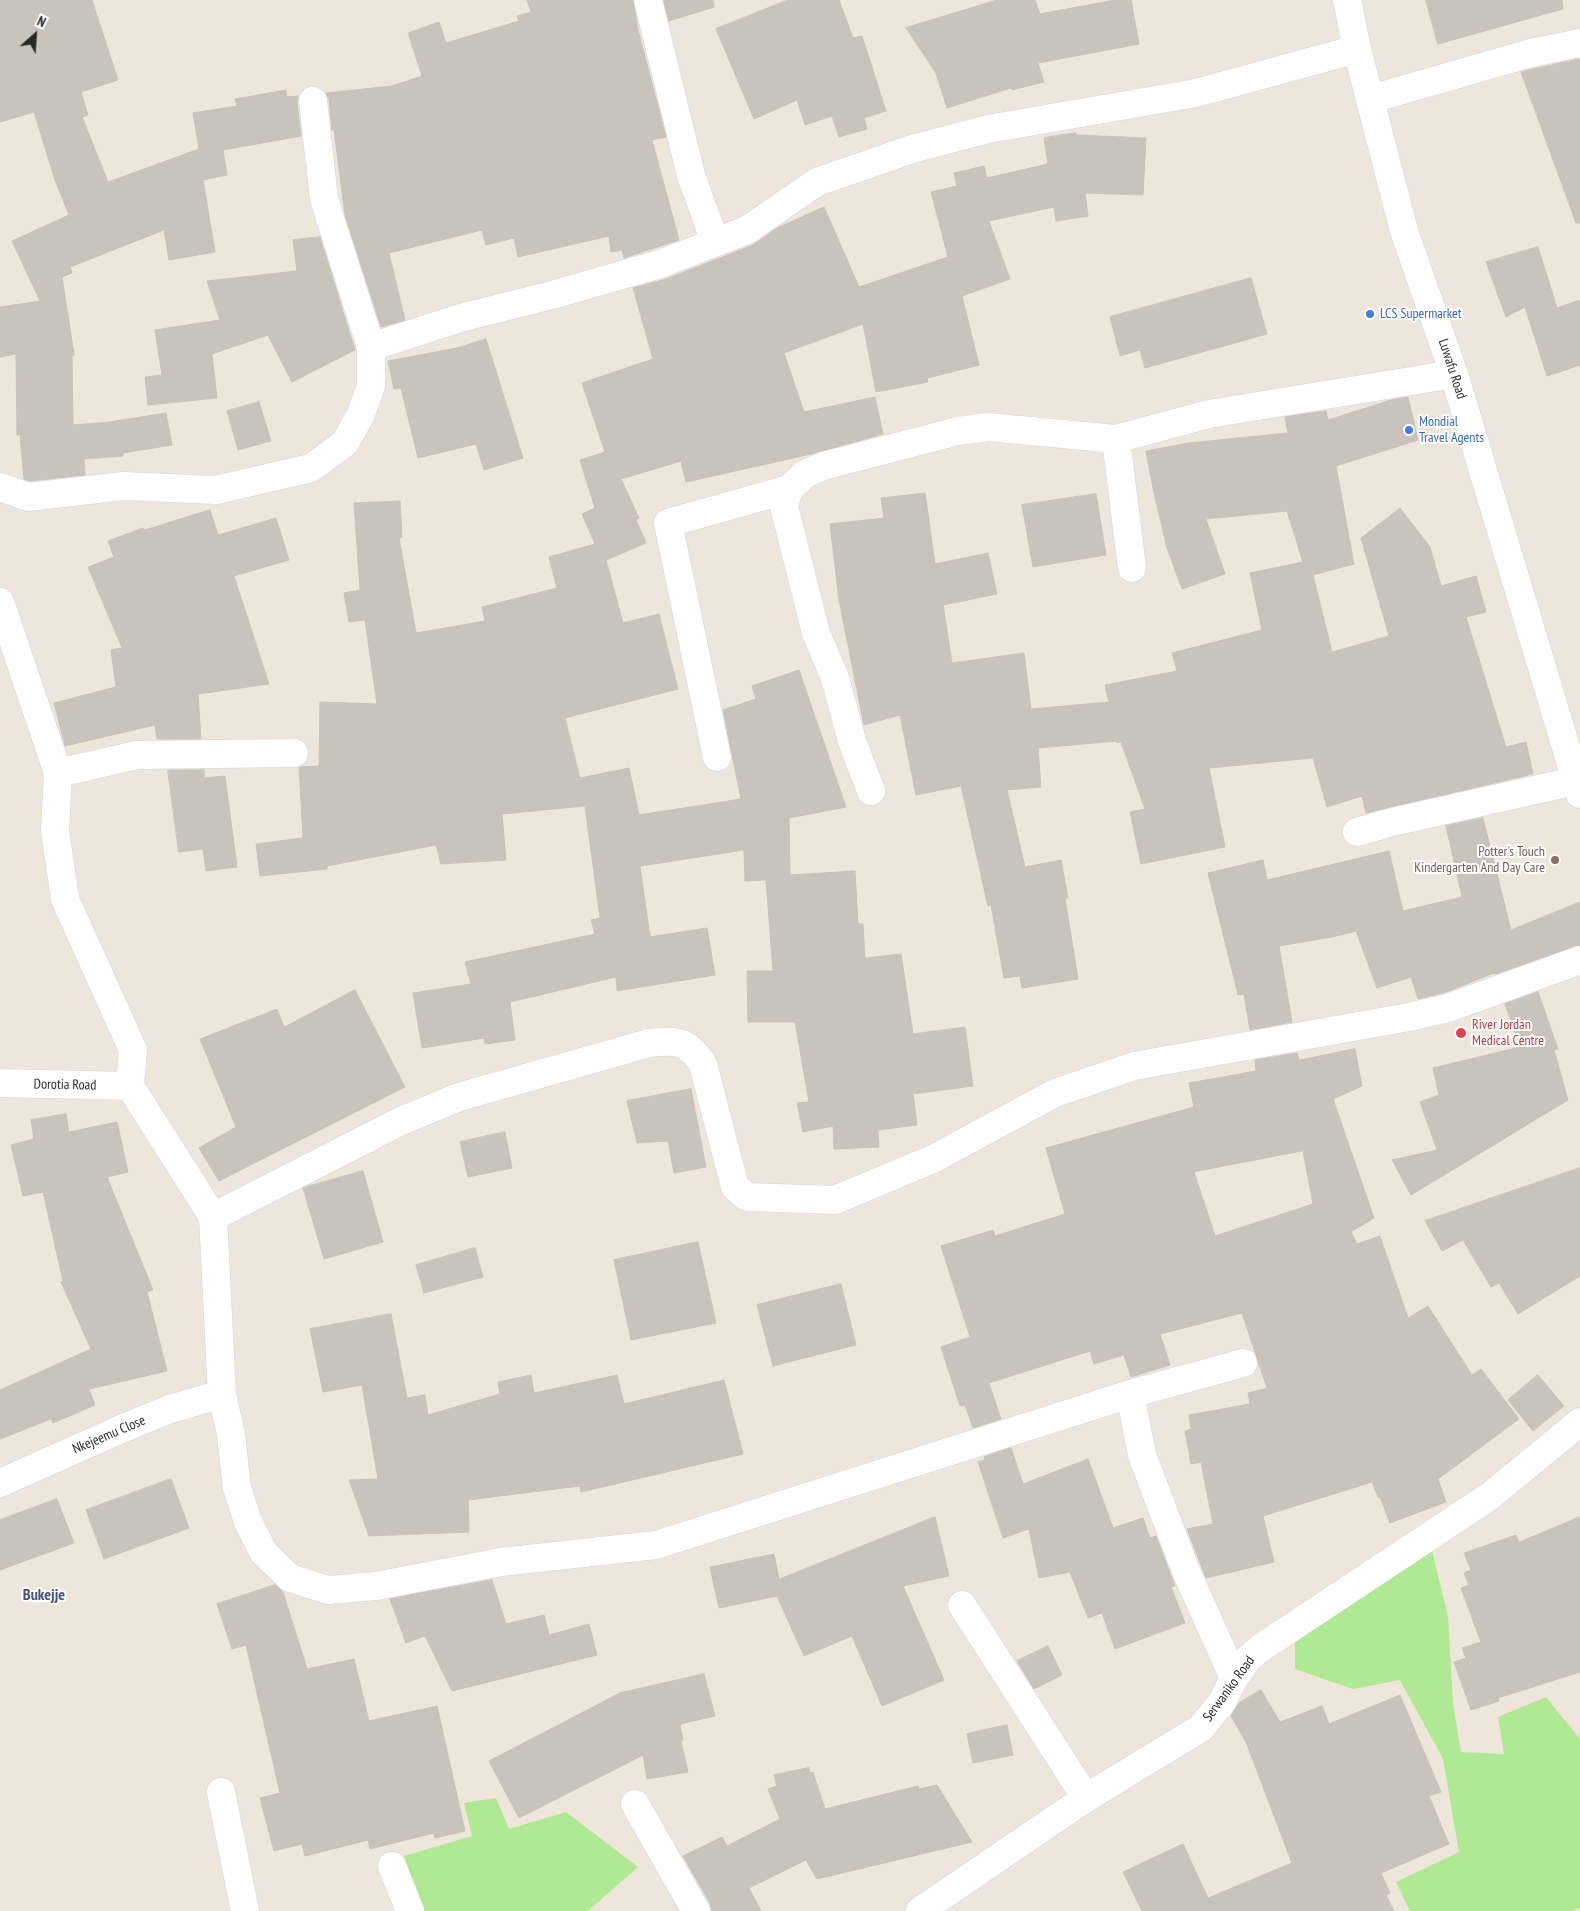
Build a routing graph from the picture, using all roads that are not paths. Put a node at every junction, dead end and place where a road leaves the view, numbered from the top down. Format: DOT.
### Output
graph roads {
  1 [pos="648,0"];
  2 [pos="1347,0"];
  3 [pos="1580,43"];
  4 [pos="1357,49"];
  5 [pos="1371,99"];
  6 [pos="313,101"];
  7 [pos="715,242"];
  8 [pos="371,347"];
  9 [pos="1454,374"];
  10 [pos="1116,439"];
  11 [pos="0,488"];
  12 [pos="789,489"];
  13 [pos="1132,568"];
  14 [pos="0,602"];
  15 [pos="294,753"];
  16 [pos="717,757"];
  17 [pos="58,773"];
  18 [pos="1578,788"];
  19 [pos="871,791"];
  20 [pos="1357,832"];
  21 [pos="1580,960"];
  22 [pos="0,1083"];
  23 [pos="130,1086"];
  24 [pos="213,1217"];
  25 [pos="1243,1363"];
  26 [pos="222,1394"];
  27 [pos="1130,1394"];
  28 [pos="1580,1422"];
  29 [pos="0,1483"];
  30 [pos="962,1605"];
  31 [pos="1234,1678"];
  32 [pos="220,1792"];
  33 [pos="1086,1798"];
  34 [pos="635,1804"];
  35 [pos="392,1866"];
  36 [pos="245,1911"];
  37 [pos="410,1911"];
  38 [pos="696,1911"];
  39 [pos="920,1911"];
  1 -- 7 [label="street"];
  2 -- 4 [label="street, Luwafu Road"];
  3 -- 5 [label="street"];
  4 -- 5 [label="street, Luwafu Road"];
  4 -- 7 [label="street"];
  5 -- 9 [label="street, Luwafu Road"];
  6 -- 8 [label="street"];
  7 -- 8 [label="street"];
  8 -- 11 [label="street"];
  9 -- 10 [label="street"];
  9 -- 18 [label="street, Luwafu Road"];
  10 -- 12 [label="street"];
  10 -- 13 [label="street"];
  12 -- 16 [label="street"];
  12 -- 19 [label="street"];
  14 -- 17 [label="street"];
  15 -- 17 [label="street"];
  17 -- 23 [label="street"];
  18 -- 20 [label="street"];
  21 -- 24 [label="street"];
  22 -- 23 [label="street, Dorotia Road"];
  23 -- 24 [label="street"];
  24 -- 26 [label="street"];
  25 -- 27 [label="street"];
  26 -- 27 [label="street"];
  26 -- 29 [label="street, Nkejeemu Close"];
  27 -- 31 [label="street"];
  28 -- 31 [label="street, Serwaniko Road"];
  30 -- 33 [label="street"];
  31 -- 33 [label="street, Serwaniko Road"];
  32 -- 36 [label="street"];
  33 -- 39 [label="street, Serwaniko Road"];
  34 -- 38 [label="street"];
  35 -- 37 [label="street"];
}
